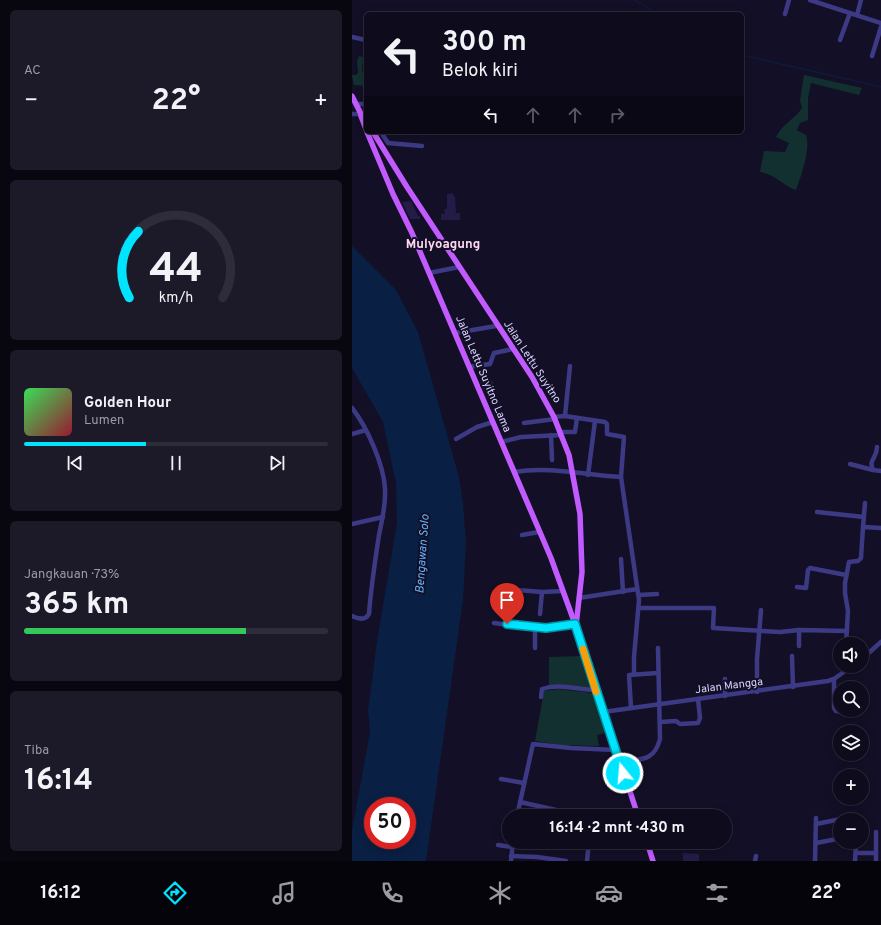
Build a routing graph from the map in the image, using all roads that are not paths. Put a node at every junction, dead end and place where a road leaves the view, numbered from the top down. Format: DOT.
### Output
graph roads {
  1 [pos="789,0"];
  2 [pos="810,0"];
  3 [pos="862,0"];
  4 [pos="821,2"];
  5 [pos="850,13"];
  6 [pos="785,14"];
  7 [pos="857,15"];
  8 [pos="881,23"];
  9 [pos="352,37"];
  10 [pos="364,40"];
  11 [pos="840,40"];
  12 [pos="872,56"];
  13 [pos="352,96"];
  14 [pos="356,104"];
  15 [pos="364,104"];
  16 [pos="352,114"];
  17 [pos="363,114"];
  18 [pos="368,134"];
  19 [pos="374,134"];
  20 [pos="381,134"];
  21 [pos="422,146"];
  22 [pos="386,153"];
  23 [pos="379,158"];
  24 [pos="459,267"];
  25 [pos="429,273"];
  26 [pos="496,326"];
  27 [pos="454,333"];
  28 [pos="513,349"];
  29 [pos="570,366"];
  30 [pos="469,367"];
  31 [pos="352,408"];
  32 [pos="566,416"];
  33 [pos="555,418"];
  34 [pos="576,418"];
  35 [pos="595,421"];
  36 [pos="493,422"];
  37 [pos="524,423"];
  38 [pos="366,430"];
  39 [pos="561,433"];
  40 [pos="352,434"];
  41 [pos="551,435"];
  42 [pos="456,439"];
  43 [pos="501,442"];
  44 [pos="877,447"];
  45 [pos="552,460"];
  46 [pos="850,464"];
  47 [pos="873,470"];
  48 [pos="881,471"];
  49 [pos="514,472"];
  50 [pos="572,472"];
  51 [pos="588,475"];
  52 [pos="621,477"];
  53 [pos="865,502"];
  54 [pos="817,512"];
  55 [pos="383,517"];
  56 [pos="864,517"];
  57 [pos="352,524"];
  58 [pos="863,527"];
  59 [pos="881,528"];
  60 [pos="539,532"];
  61 [pos="522,535"];
  62 [pos="621,559"];
  63 [pos="846,575"];
  64 [pos="797,587"];
  65 [pos="505,588"];
  66 [pos="637,590"];
  67 [pos="563,591"];
  68 [pos="542,592"];
  69 [pos="623,592"];
  70 [pos="657,594"];
  71 [pos="639,596"];
  72 [pos="579,598"];
  73 [pos="639,608"];
  74 [pos="570,609"];
  75 [pos="578,609"];
  76 [pos="761,610"];
  77 [pos="540,614"];
  78 [pos="352,616"];
  79 [pos="494,623"];
  80 [pos="576,625"];
  81 [pos="536,628"];
  82 [pos="799,630"];
  83 [pos="759,631"];
  84 [pos="846,631"];
  85 [pos="846,637"];
  86 [pos="881,642"];
  87 [pos="799,646"];
  88 [pos="535,648"];
  89 [pos="658,648"];
  90 [pos="869,652"];
  91 [pos="792,656"];
  92 [pos="658,673"];
  93 [pos="842,673"];
  94 [pos="634,674"];
  95 [pos="725,679"];
  96 [pos="834,679"];
  97 [pos="793,687"];
  98 [pos="596,690"];
  99 [pos="757,692"];
  100 [pos="725,696"];
  101 [pos="541,697"];
  102 [pos="698,699"];
  103 [pos="658,704"];
  104 [pos="631,708"];
  105 [pos="603,712"];
  106 [pos="660,722"];
  107 [pos="616,750"];
  108 [pos="620,762"];
  109 [pos="501,779"];
  110 [pos="524,783"];
  111 [pos="520,802"];
  112 [pos="518,809"];
  113 [pos="552,809"];
  114 [pos="636,809"];
  115 [pos="833,820"];
  116 [pos="876,832"];
  117 [pos="833,840"];
  118 [pos="816,843"];
  119 [pos="498,845"];
  120 [pos="502,845"];
  121 [pos="588,849"];
  122 [pos="649,849"];
  123 [pos="856,849"];
  124 [pos="856,853"];
  125 [pos="876,853"];
  126 [pos="511,858"];
  127 [pos="566,861"];
  128 [pos="587,861"];
  129 [pos="653,861"];
  130 [pos="815,861"];
  131 [pos="855,861"];
  132 [pos="876,861"];
  1 -- 6 [label="street"];
  2 -- 4 [label="street"];
  3 -- 7 [label="street"];
  4 -- 5 [label="street"];
  5 -- 7 [label="street"];
  5 -- 11 [label="street"];
  7 -- 8 [label="street"];
  8 -- 12 [label="street"];
  9 -- 10 [label="street"];
  13 -- 14 [label="main road"];
  14 -- 15 [label="street"];
  14 -- 17 [label="main road"];
  16 -- 17 [label="street"];
  18 -- 23 [label="main road, Jalan Lettu Suyitno Lama"];
  19 -- 22 [label="main road, Jalan Lettu Suyitno"];
  20 -- 21 [label="street"];
  22 -- 23 [label="main road"];
  22 -- 24 [label="main road, Jalan Lettu Suyitno"];
  23 -- 25 [label="main road, Jalan Lettu Suyitno Lama"];
  24 -- 25 [label="street"];
  24 -- 26 [label="main road, Jalan Lettu Suyitno"];
  25 -- 27 [label="main road, Jalan Lettu Suyitno Lama"];
  26 -- 27 [label="street"];
  26 -- 28 [label="main road, Jalan Lettu Suyitno"];
  27 -- 30 [label="main road, Jalan Lettu Suyitno Lama"];
  28 -- 30 [label="street"];
  28 -- 33 [label="main road, Jalan Lettu Suyitno"];
  29 -- 32 [label="street"];
  30 -- 36 [label="main road, Jalan Lettu Suyitno Lama"];
  31 -- 38 [label="street"];
  32 -- 33 [label="street"];
  32 -- 34 [label="street"];
  33 -- 37 [label="street"];
  33 -- 39 [label="main road, Jalan Lettu Suyitno"];
  34 -- 35 [label="street"];
  34 -- 39 [label="street"];
  35 -- 51 [label="street"];
  35 -- 52 [label="street"];
  36 -- 42 [label="street"];
  36 -- 43 [label="main road, Jalan Lettu Suyitno Lama"];
  38 -- 40 [label="street"];
  38 -- 55 [label="street"];
  39 -- 41 [label="street"];
  39 -- 50 [label="main road, Jalan Lettu Suyitno"];
  41 -- 43 [label="street"];
  41 -- 45 [label="street"];
  43 -- 49 [label="main road, Jalan Lettu Suyitno Lama"];
  44 -- 47 [label="street"];
  46 -- 47 [label="street"];
  47 -- 48 [label="street"];
  49 -- 50 [label="street"];
  49 -- 60 [label="main road, Jalan Lettu Suyitno Lama"];
  50 -- 51 [label="street"];
  50 -- 72 [label="main road, Jalan Lettu Suyitno"];
  51 -- 52 [label="street"];
  52 -- 66 [label="street"];
  53 -- 56 [label="street"];
  54 -- 56 [label="street"];
  55 -- 57 [label="street"];
  55 -- 78 [label="street"];
  56 -- 58 [label="street"];
  58 -- 59 [label="street"];
  58 -- 63 [label="street"];
  60 -- 61 [label="street"];
  60 -- 67 [label="main road, Jalan Lettu Suyitno Lama"];
  62 -- 69 [label="street"];
  63 -- 64 [label="street"];
  63 -- 84 [label="street"];
  65 -- 68 [label="street"];
  66 -- 69 [label="street"];
  66 -- 71 [label="street"];
  67 -- 68 [label="street"];
  67 -- 74 [label="main road, Jalan Lettu Suyitno Lama"];
  68 -- 77 [label="street"];
  69 -- 72 [label="street"];
  70 -- 71 [label="street"];
  71 -- 73 [label="street"];
  72 -- 75 [label="main road, Jalan Lettu Suyitno"];
  73 -- 83 [label="street"];
  73 -- 94 [label="street"];
  74 -- 75 [label="main road"];
  74 -- 80 [label="main road, Jalan Lettu Suyitno Lama"];
  75 -- 80 [label="main road, Jalan Lettu Suyitno"];
  76 -- 83 [label="street"];
  79 -- 81 [label="street"];
  80 -- 81 [label="street"];
  80 -- 98 [label="main road, Jalan Lettu Suyitno"];
  81 -- 88 [label="street"];
  82 -- 83 [label="street"];
  82 -- 84 [label="street"];
  82 -- 87 [label="street"];
  83 -- 99 [label="street"];
  84 -- 85 [label="street"];
  86 -- 90 [label="street"];
  89 -- 92 [label="street"];
  91 -- 97 [label="street"];
  92 -- 94 [label="street"];
  92 -- 103 [label="street"];
  93 -- 96 [label="street, Jalan Mangga"];
  94 -- 104 [label="street"];
  95 -- 100 [label="street"];
  96 -- 97 [label="street, Jalan Mangga"];
  97 -- 99 [label="street, Jalan Mangga"];
  98 -- 101 [label="street"];
  98 -- 105 [label="main road, Jalan Lettu Suyitno"];
  99 -- 100 [label="street, Jalan Mangga"];
  100 -- 102 [label="street, Jalan Mangga"];
  102 -- 103 [label="street, Jalan Mangga"];
  102 -- 106 [label="street"];
  103 -- 104 [label="street, Jalan Mangga"];
  103 -- 106 [label="street"];
  104 -- 105 [label="street, Jalan Mangga"];
  105 -- 107 [label="main road, Jalan Lettu Suyitno"];
  106 -- 108 [label="street"];
  107 -- 108 [label="main road, Jalan Lettu Suyitno"];
  107 -- 110 [label="street"];
  108 -- 114 [label="main road, Jalan Lettu Suyitno"];
  109 -- 110 [label="street"];
  110 -- 111 [label="street"];
  111 -- 112 [label="street"];
  111 -- 113 [label="street"];
  115 -- 118 [label="street"];
  116 -- 125 [label="street"];
  117 -- 118 [label="street"];
  118 -- 130 [label="street"];
  119 -- 120 [label="street"];
  121 -- 128 [label="street"];
  122 -- 129 [label="main road"];
  123 -- 124 [label="street"];
  124 -- 125 [label="street"];
  124 -- 131 [label="street"];
  125 -- 132 [label="street"];
  126 -- 127 [label="street"];
}
